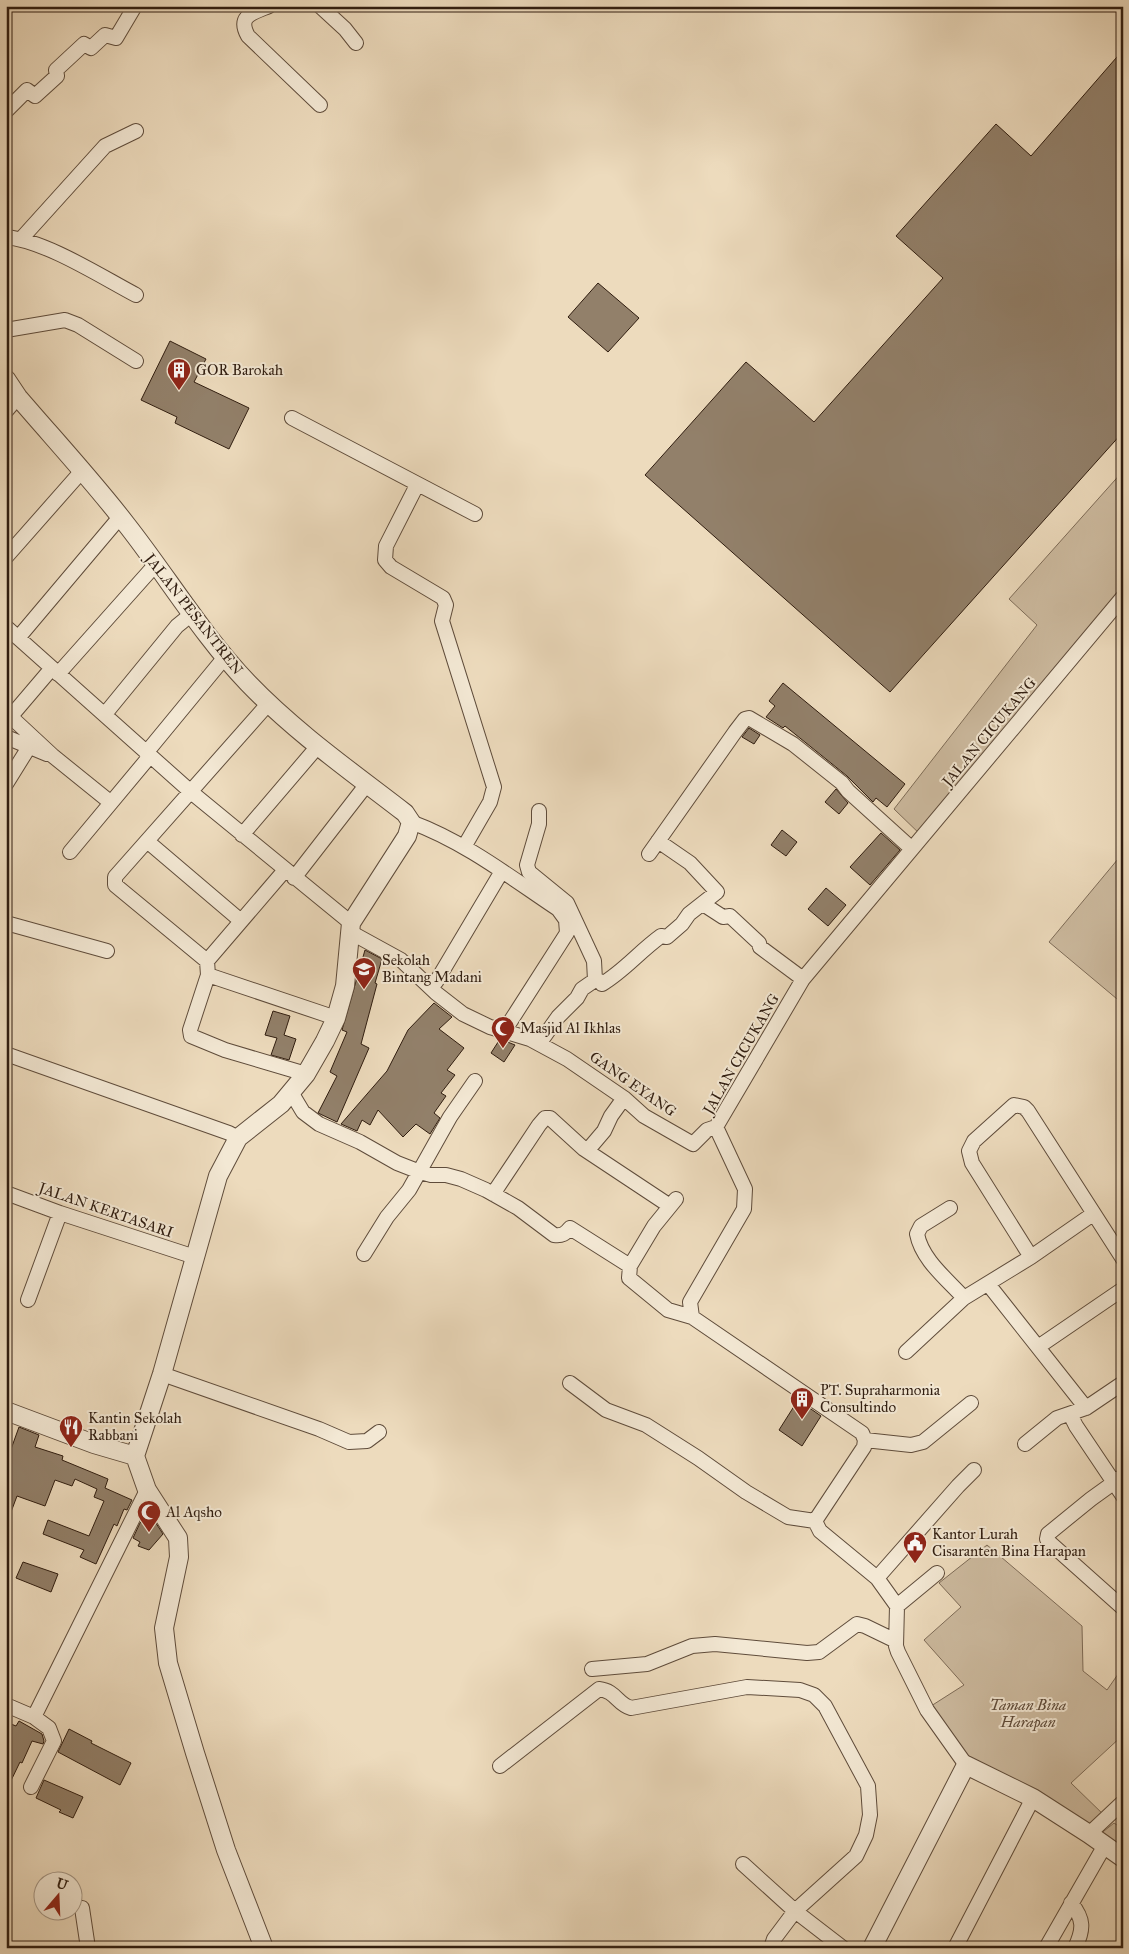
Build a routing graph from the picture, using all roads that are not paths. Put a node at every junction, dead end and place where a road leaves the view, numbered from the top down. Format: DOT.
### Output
graph roads {
  1 [pos="135,6"];
  2 [pos="269,6"];
  3 [pos="320,6"];
  4 [pos="356,43"];
  5 [pos="320,105"];
  6 [pos="6,111"];
  7 [pos="6,117"];
  8 [pos="136,131"];
  9 [pos="6,237"];
  10 [pos="21,239"];
  11 [pos="136,295"];
  12 [pos="6,330"];
  13 [pos="136,361"];
  14 [pos="6,379"];
  15 [pos="18,397"];
  16 [pos="6,411"];
  17 [pos="292,418"];
  18 [pos="77,476"];
  19 [pos="417,485"];
  20 [pos="475,514"];
  21 [pos="120,517"];
  22 [pos="6,557"];
  23 [pos="156,564"];
  24 [pos="1123,597"];
  25 [pos="193,613"];
  26 [pos="10,633"];
  27 [pos="225,657"];
  28 [pos="55,671"];
  29 [pos="268,704"];
  30 [pos="105,714"];
  31 [pos="8,719"];
  32 [pos="6,738"];
  33 [pos="318,746"];
  34 [pos="28,747"];
  35 [pos="148,754"];
  36 [pos="53,756"];
  37 [pos="6,784"];
  38 [pos="367,784"];
  39 [pos="191,792"];
  40 [pos="110,802"];
  41 [pos="539,811"];
  42 [pos="410,822"];
  43 [pos="242,835"];
  44 [pos="147,841"];
  45 [pos="658,841"];
  46 [pos="464,847"];
  47 [pos="912,849"];
  48 [pos="70,852"];
  49 [pos="649,854"];
  50 [pos="502,871"];
  51 [pos="290,874"];
  52 [pos="703,904"];
  53 [pos="241,921"];
  54 [pos="6,923"];
  55 [pos="350,928"];
  56 [pos="107,951"];
  57 [pos="207,961"];
  58 [pos="208,975"];
  59 [pos="595,980"];
  60 [pos="803,980"];
  61 [pos="436,982"];
  62 [pos="336,1018"];
  63 [pos="510,1022"];
  64 [pos="539,1044"];
  65 [pos="6,1054"];
  66 [pos="306,1074"];
  67 [pos="475,1081"];
  68 [pos="291,1092"];
  69 [pos="624,1098"];
  70 [pos="716,1127"];
  71 [pos="238,1138"];
  72 [pos="587,1151"];
  73 [pos="420,1172"];
  74 [pos="6,1193"];
  75 [pos="492,1194"];
  76 [pos="950,1208"];
  77 [pos="60,1213"];
  78 [pos="1093,1214"];
  79 [pos="364,1254"];
  80 [pos="195,1257"];
  81 [pos="1031,1257"];
  82 [pos="1123,1260"];
  83 [pos="630,1266"];
  84 [pos="988,1284"];
  85 [pos="1123,1289"];
  86 [pos="964,1298"];
  87 [pos="28,1300"];
  88 [pos="692,1317"];
  89 [pos="1038,1347"];
  90 [pos="906,1352"];
  91 [pos="162,1374"];
  92 [pos="570,1383"];
  93 [pos="1123,1383"];
  94 [pos="971,1403"];
  95 [pos="1086,1408"];
  96 [pos="6,1411"];
  97 [pos="1070,1414"];
  98 [pos="379,1432"];
  99 [pos="864,1440"];
  100 [pos="1025,1444"];
  101 [pos="135,1456"];
  102 [pos="974,1470"];
  103 [pos="1118,1479"];
  104 [pos="147,1490"];
  105 [pos="1123,1496"];
  106 [pos="815,1521"];
  107 [pos="937,1573"];
  108 [pos="877,1578"];
  109 [pos="897,1606"];
  110 [pos="1123,1608"];
  111 [pos="896,1641"];
  112 [pos="592,1669"];
  113 [pos="6,1705"];
  114 [pos="34,1717"];
  115 [pos="966,1765"];
  116 [pos="500,1766"];
  117 [pos="31,1787"];
  118 [pos="1031,1801"];
  119 [pos="1123,1802"];
  120 [pos="1089,1834"];
  121 [pos="1104,1846"];
  122 [pos="1123,1858"];
  123 [pos="743,1864"];
  124 [pos="1071,1903"];
  125 [pos="82,1908"];
  126 [pos="795,1910"];
  127 [pos="88,1948"];
  128 [pos="264,1948"];
  129 [pos="771,1948"];
  130 [pos="843,1948"];
  131 [pos="872,1948"];
  132 [pos="955,1948"];
  133 [pos="1046,1948"];
  134 [pos="1075,1948"];
  1 -- 6 [label="street"];
  2 -- 5 [label="street"];
  3 -- 4 [label="street"];
  6 -- 7 [label="street"];
  8 -- 10 [label="street"];
  9 -- 10 [label="street"];
  10 -- 11 [label="street"];
  12 -- 13 [label="street"];
  14 -- 15 [label="street, JALAN PESANTREN"];
  15 -- 16 [label="street"];
  15 -- 18 [label="street, JALAN PESANTREN"];
  17 -- 19 [label="street"];
  18 -- 21 [label="street, JALAN PESANTREN"];
  18 -- 22 [label="street"];
  19 -- 20 [label="street"];
  19 -- 46 [label="street"];
  21 -- 23 [label="street, JALAN PESANTREN"];
  21 -- 26 [label="street"];
  23 -- 25 [label="street, JALAN PESANTREN"];
  23 -- 28 [label="street"];
  24 -- 47 [label="street, JALAN CICUKANG"];
  25 -- 27 [label="street, JALAN PESANTREN"];
  25 -- 30 [label="street"];
  26 -- 28 [label="street, GANG EYANG"];
  27 -- 29 [label="street, JALAN PESANTREN"];
  27 -- 35 [label="street"];
  28 -- 30 [label="street, GANG EYANG"];
  28 -- 31 [label="street"];
  29 -- 33 [label="street, JALAN PESANTREN"];
  29 -- 39 [label="street"];
  30 -- 35 [label="street, GANG EYANG"];
  31 -- 36 [label="street"];
  32 -- 34 [label="street"];
  33 -- 38 [label="street, JALAN PESANTREN"];
  33 -- 43 [label="street"];
  34 -- 36 [label="street"];
  34 -- 37 [label="street"];
  35 -- 39 [label="street, GANG EYANG"];
  35 -- 40 [label="street"];
  36 -- 40 [label="street"];
  38 -- 42 [label="street, JALAN PESANTREN"];
  38 -- 51 [label="street"];
  39 -- 43 [label="street, GANG EYANG"];
  39 -- 44 [label="street"];
  40 -- 48 [label="street"];
  41 -- 59 [label="street"];
  42 -- 46 [label="street"];
  42 -- 55 [label="street"];
  43 -- 51 [label="street, GANG EYANG"];
  44 -- 53 [label="street"];
  44 -- 57 [label="street"];
  45 -- 47 [label="street"];
  45 -- 49 [label="street"];
  45 -- 52 [label="street"];
  46 -- 50 [label="street"];
  47 -- 60 [label="street, JALAN CICUKANG"];
  50 -- 61 [label="street"];
  50 -- 63 [label="street"];
  51 -- 53 [label="street"];
  51 -- 55 [label="street, GANG EYANG"];
  52 -- 59 [label="street"];
  52 -- 60 [label="street"];
  53 -- 57 [label="street"];
  54 -- 56 [label="street"];
  55 -- 62 [label="street"];
  55 -- 64 [label="street, GANG EYANG"];
  57 -- 58 [label="street"];
  58 -- 62 [label="street"];
  58 -- 66 [label="street"];
  59 -- 64 [label="street"];
  60 -- 70 [label="street, JALAN CICUKANG"];
  62 -- 66 [label="street"];
  64 -- 69 [label="street, GANG EYANG"];
  65 -- 71 [label="street"];
  66 -- 68 [label="street"];
  67 -- 73 [label="street"];
  68 -- 71 [label="street"];
  68 -- 73 [label="street"];
  69 -- 70 [label="street, GANG EYANG"];
  69 -- 72 [label="street"];
  70 -- 88 [label="street, JALAN CICUKANG"];
  71 -- 80 [label="street"];
  72 -- 75 [label="street"];
  72 -- 83 [label="street"];
  73 -- 75 [label="street"];
  73 -- 79 [label="street"];
  74 -- 77 [label="street, JALAN KERTASARI"];
  75 -- 83 [label="street"];
  76 -- 86 [label="street"];
  77 -- 80 [label="street, JALAN KERTASARI"];
  77 -- 87 [label="street"];
  78 -- 81 [label="street"];
  78 -- 81 [label="street"];
  78 -- 82 [label="street"];
  80 -- 91 [label="street"];
  81 -- 84 [label="street"];
  83 -- 88 [label="street"];
  84 -- 86 [label="street"];
  84 -- 89 [label="street"];
  85 -- 89 [label="street"];
  86 -- 90 [label="street"];
  88 -- 99 [label="street"];
  89 -- 95 [label="street"];
  91 -- 98 [label="street"];
  91 -- 101 [label="street"];
  92 -- 106 [label="street"];
  93 -- 95 [label="street"];
  94 -- 99 [label="street"];
  95 -- 97 [label="street"];
  96 -- 101 [label="street"];
  97 -- 100 [label="street"];
  97 -- 103 [label="street"];
  99 -- 106 [label="street"];
  101 -- 104 [label="street"];
  102 -- 108 [label="street"];
  103 -- 105 [label="street"];
  103 -- 110 [label="street"];
  104 -- 114 [label="street"];
  104 -- 128 [label="street"];
  106 -- 108 [label="street"];
  107 -- 109 [label="street"];
  108 -- 109 [label="street"];
  109 -- 111 [label="street"];
  111 -- 112 [label="street"];
  111 -- 115 [label="street"];
  113 -- 114 [label="street"];
  114 -- 117 [label="street"];
  115 -- 118 [label="street"];
  115 -- 131 [label="street"];
  116 -- 126 [label="street"];
  118 -- 120 [label="street"];
  118 -- 132 [label="street"];
  119 -- 120 [label="street"];
  120 -- 121 [label="street"];
  121 -- 122 [label="street"];
  121 -- 124 [label="street"];
  123 -- 126 [label="street"];
  124 -- 133 [label="street"];
  124 -- 134 [label="street"];
  125 -- 127 [label="street"];
  126 -- 129 [label="street"];
  126 -- 130 [label="street"];
}
